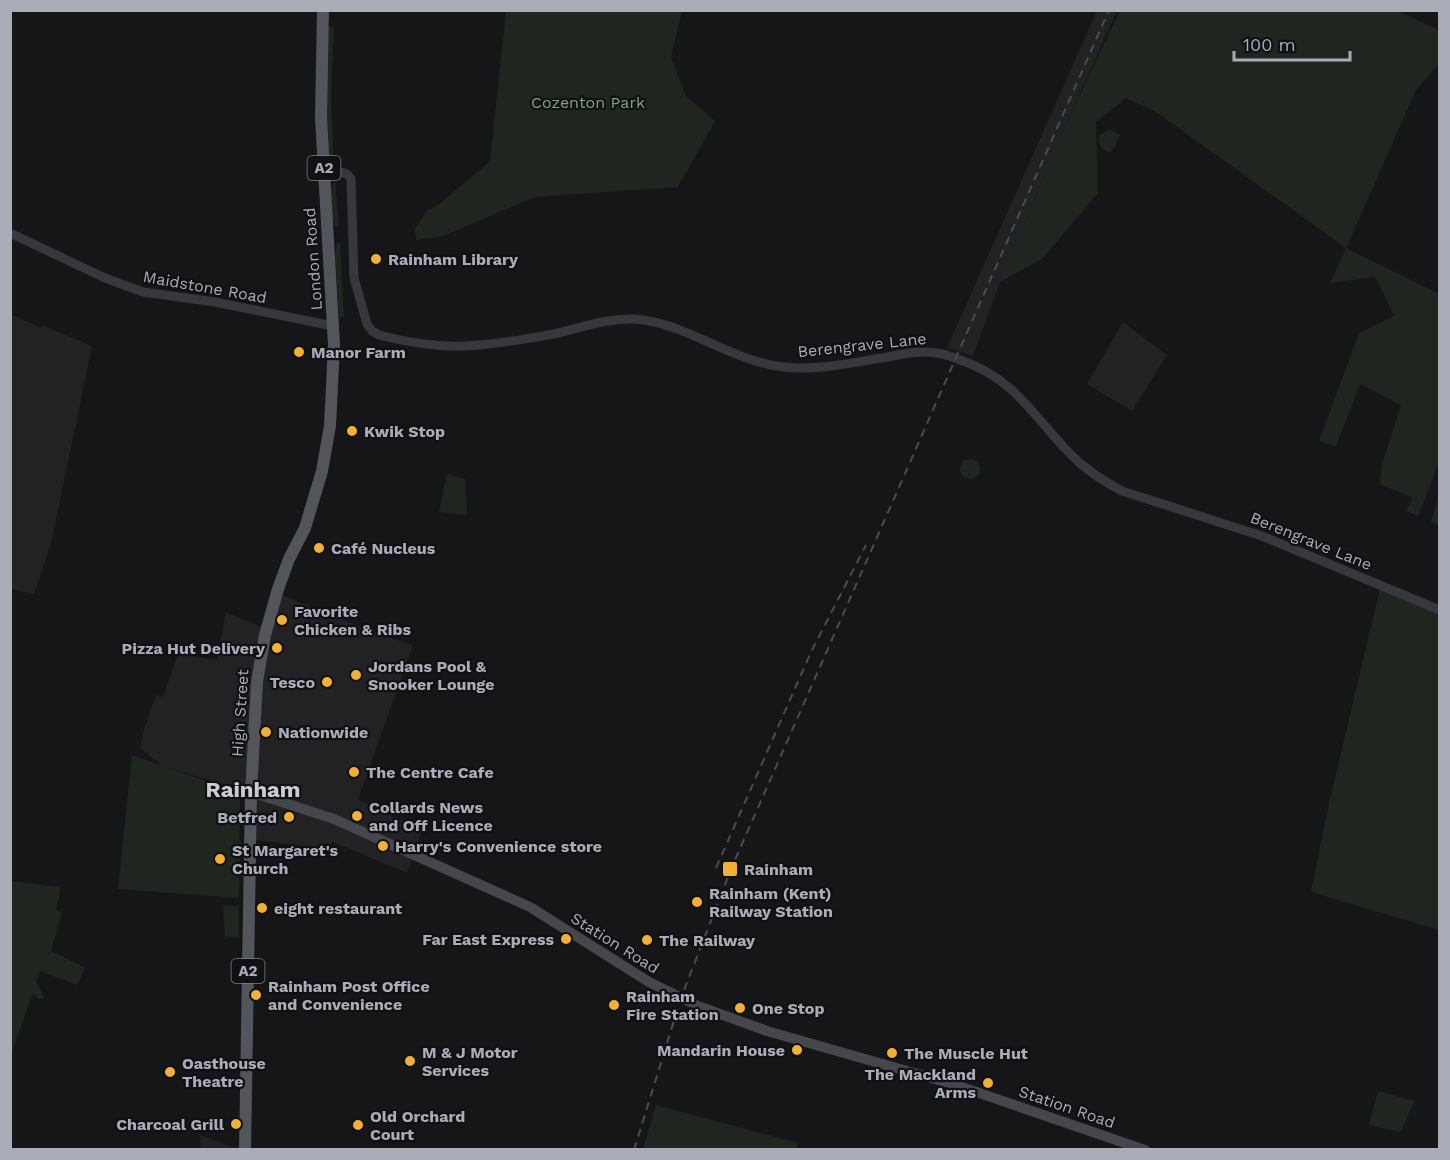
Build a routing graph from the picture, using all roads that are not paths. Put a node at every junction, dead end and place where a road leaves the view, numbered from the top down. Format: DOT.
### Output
graph roads {
  1 [pos="323,10"];
  2 [pos="324,174"];
  3 [pos="10,233"];
  4 [pos="333,326"];
  5 [pos="1440,610"];
  6 [pos="251,792"];
  7 [pos="245,1149"];
  8 [pos="1145,1149"];
  1 -- 2 [label="main road, London Road / A2"];
  2 -- 4 [label="main road, London Road / A2"];
  2 -- 5 [label="street, Berengrave Lane"];
  3 -- 4 [label="street, Maidstone Road"];
  4 -- 6 [label="main road, High Street / A2"];
  6 -- 7 [label="main road, High Street / A2"];
  6 -- 8 [label="main road, Station Road"];
}
